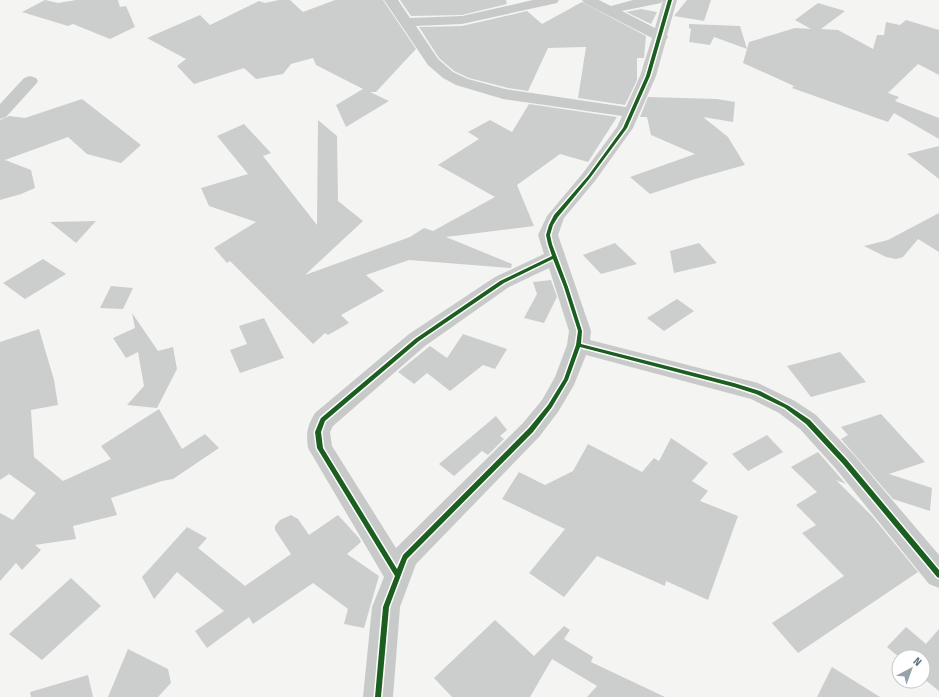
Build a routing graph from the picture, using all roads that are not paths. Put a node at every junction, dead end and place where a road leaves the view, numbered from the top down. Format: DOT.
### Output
graph roads {
  1 [pos="391,0"];
  2 [pos="552,0"];
  3 [pos="589,0"];
  4 [pos="656,0"];
  5 [pos="670,0"];
  6 [pos="610,10"];
  7 [pos="406,22"];
  8 [pos="661,37"];
  9 [pos="30,81"];
  10 [pos="632,113"];
  11 [pos="0,114"];
  12 [pos="554,257"];
  13 [pos="578,345"];
  14 [pos="397,574"];
  15 [pos="939,575"];
  16 [pos="378,697"];
  1 -- 7 [label="street"];
  2 -- 7 [label="street"];
  3 -- 6 [label="street"];
  4 -- 6 [label="street"];
  5 -- 8 [label="street"];
  6 -- 8 [label="street"];
  7 -- 10 [label="street"];
  8 -- 10 [label="street"];
  9 -- 11 [label="street"];
  10 -- 12 [label="street"];
  12 -- 13 [label="street"];
  12 -- 14 [label="street"];
  13 -- 14 [label="street"];
  13 -- 15 [label="street"];
  14 -- 16 [label="street"];
}
